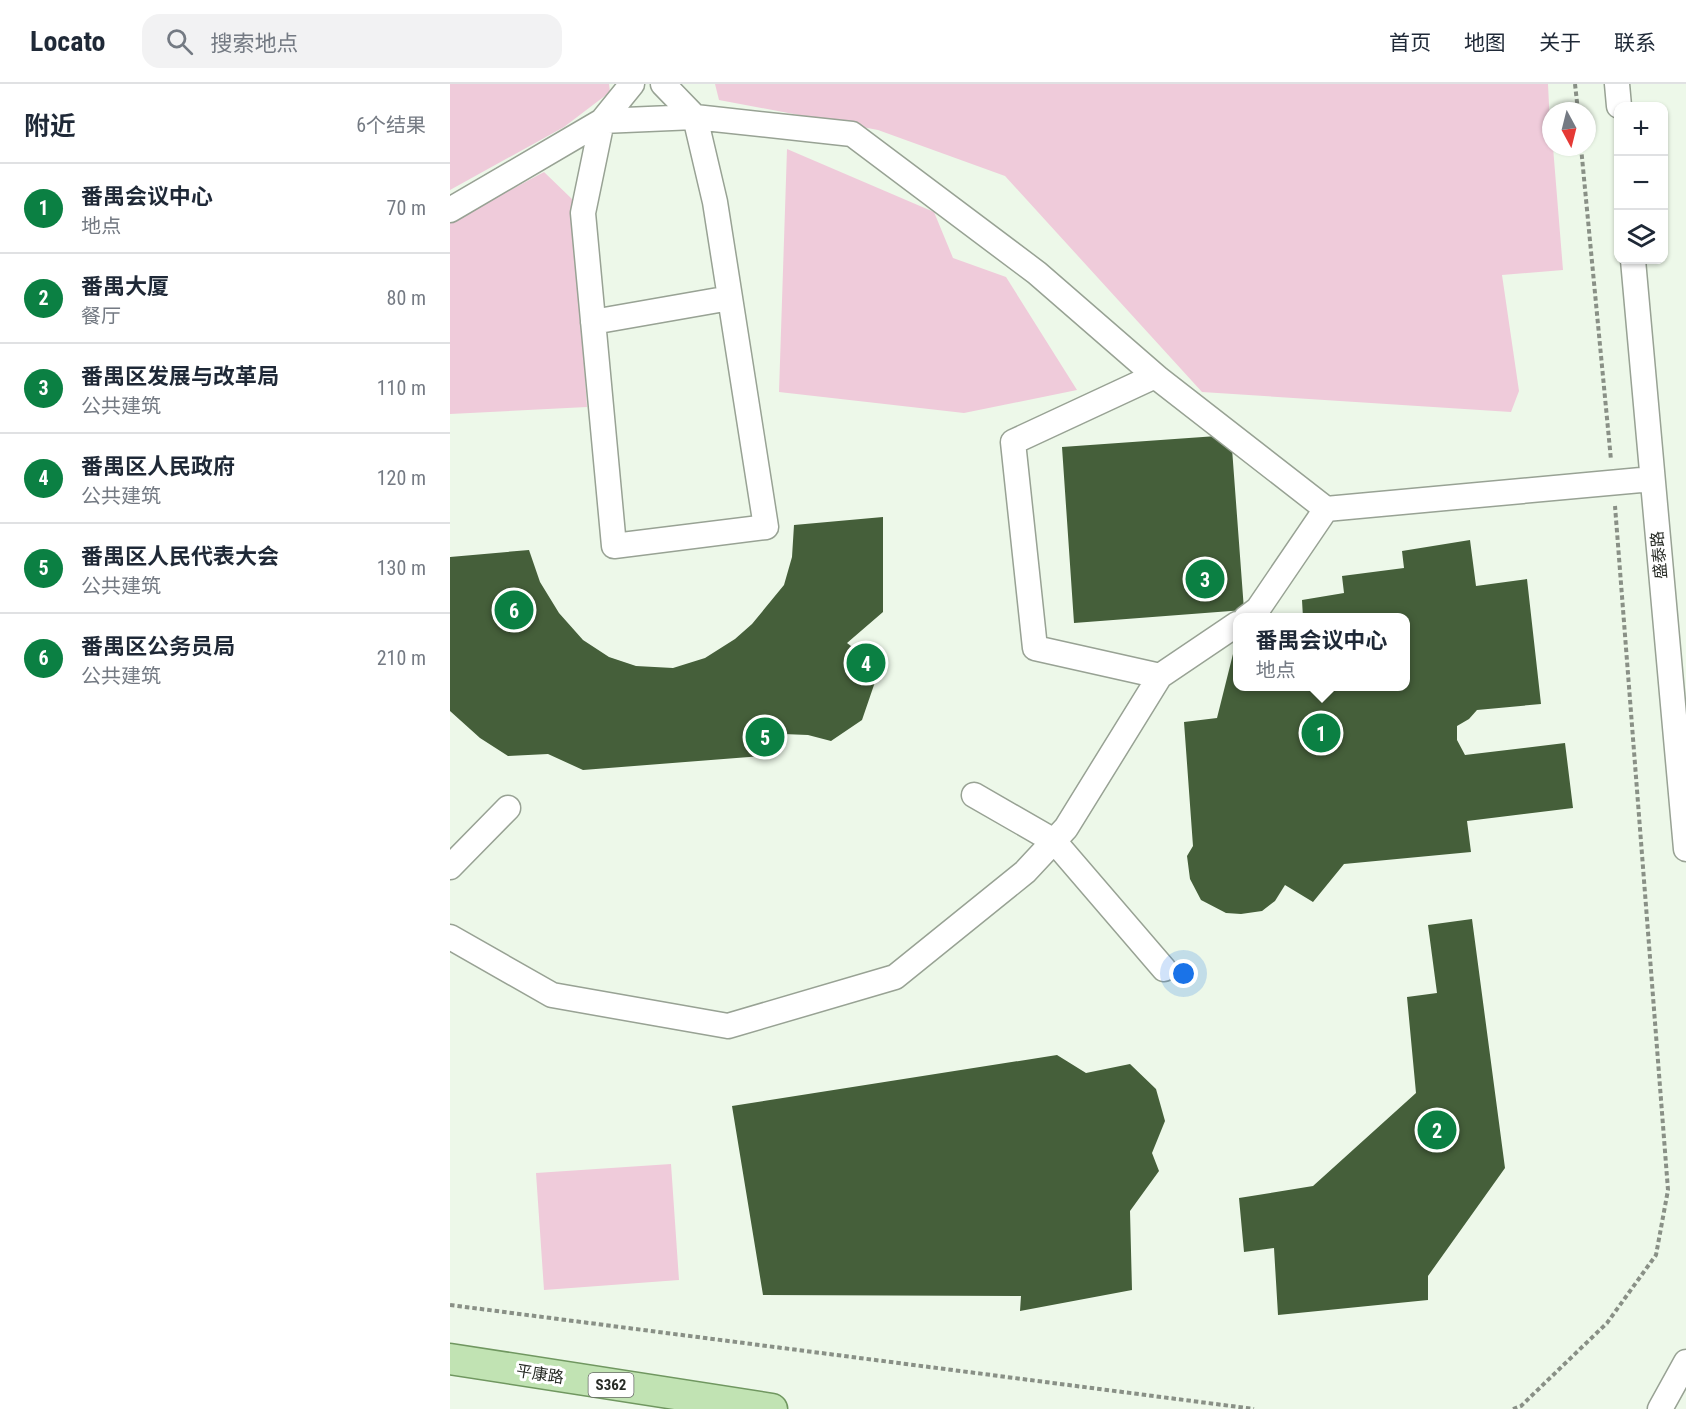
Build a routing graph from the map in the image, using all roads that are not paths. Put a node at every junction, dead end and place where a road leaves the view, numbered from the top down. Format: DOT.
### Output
graph roads {
  1 [pos="632,84"];
  2 [pos="663,84"];
  3 [pos="1617,84"];
  4 [pos="1619,102"];
  5 [pos="695,117"];
  6 [pos="602,122"];
  7 [pos="450,210"];
  8 [pos="1633,264"];
  9 [pos="730,298"];
  10 [pos="593,322"];
  11 [pos="1155,376"];
  12 [pos="1652,479"];
  13 [pos="1326,509"];
  14 [pos="1253,613"];
  15 [pos="1233,627"];
  16 [pos="1160,676"];
  17 [pos="974,795"];
  18 [pos="507,808"];
  19 [pos="1054,841"];
  20 [pos="1686,849"];
  21 [pos="450,867"];
  22 [pos="450,937"];
  23 [pos="1164,969"];
  24 [pos="450,1359"];
  25 [pos="1686,1362"];
  26 [pos="772,1409"];
  27 [pos="1660,1409"];
  1 -- 6 [label="street"];
  2 -- 5 [label="street"];
  3 -- 4 [label="street"];
  5 -- 6 [label="street"];
  5 -- 9 [label="street"];
  5 -- 11 [label="street"];
  6 -- 7 [label="street"];
  6 -- 10 [label="street"];
  8 -- 12 [label="street, 盛泰路"];
  9 -- 10 [label="street"];
  9 -- 10 [label="street"];
  11 -- 13 [label="street"];
  11 -- 16 [label="street"];
  12 -- 13 [label="street"];
  12 -- 20 [label="street, 盛泰路"];
  13 -- 14 [label="street"];
  15 -- 16 [label="street"];
  16 -- 19 [label="street"];
  17 -- 19 [label="street"];
  18 -- 21 [label="street"];
  19 -- 22 [label="street"];
  19 -- 23 [label="street"];
  24 -- 26 [label="main road, 平康路 / S362"];
  25 -- 27 [label="street"];
}
